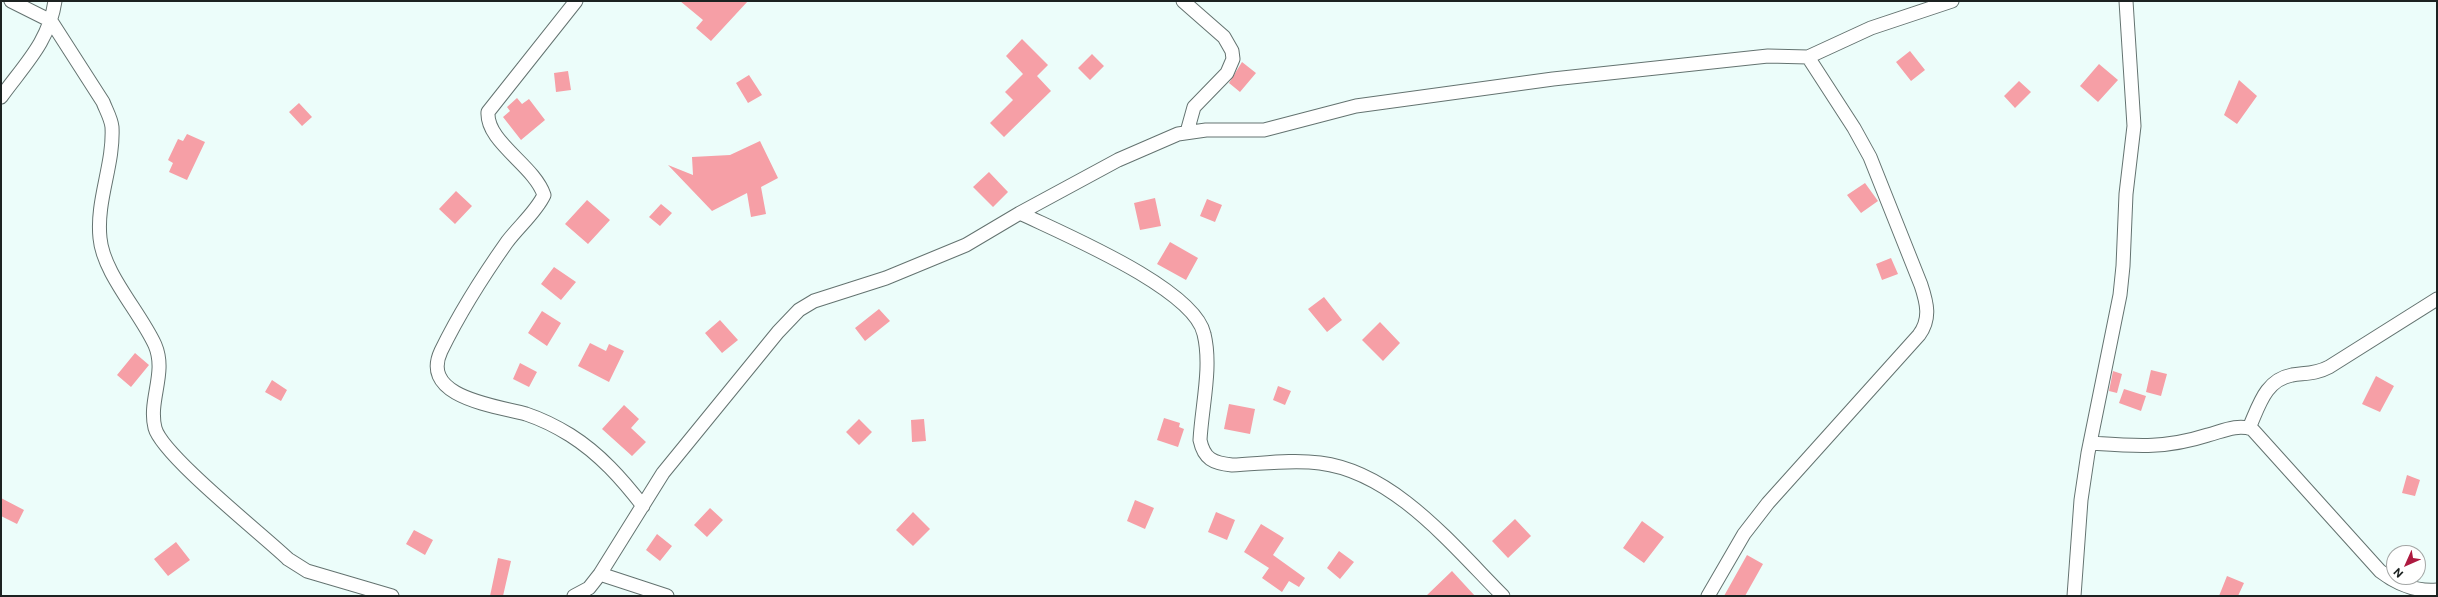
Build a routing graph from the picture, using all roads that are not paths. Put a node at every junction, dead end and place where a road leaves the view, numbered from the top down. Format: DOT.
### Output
graph roads {
  1 [pos="11,1"];
  2 [pos="55,1"];
  3 [pos="576,1"];
  4 [pos="1183,1"];
  5 [pos="1952,1"];
  6 [pos="2126,1"];
  7 [pos="51,21"];
  8 [pos="1808,57"];
  9 [pos="1,97"];
  10 [pos="1188,132"];
  11 [pos="1020,213"];
  12 [pos="2437,299"];
  13 [pos="2249,428"];
  14 [pos="2090,443"];
  15 [pos="643,506"];
  16 [pos="600,574"];
  17 [pos="2437,590"];
  18 [pos="392,596"];
  19 [pos="574,596"];
  20 [pos="668,596"];
  21 [pos="1503,596"];
  22 [pos="1708,596"];
  23 [pos="2074,596"];
  1 -- 7 [label="street"];
  2 -- 7 [label="street"];
  3 -- 15 [label="street"];
  4 -- 10 [label="street"];
  5 -- 8 [label="street"];
  6 -- 14 [label="street"];
  7 -- 9 [label="street"];
  7 -- 18 [label="street"];
  8 -- 10 [label="street"];
  8 -- 22 [label="street"];
  10 -- 11 [label="street"];
  11 -- 15 [label="street"];
  11 -- 21 [label="street"];
  12 -- 13 [label="street"];
  13 -- 14 [label="street"];
  13 -- 17 [label="street"];
  14 -- 23 [label="street"];
  15 -- 16 [label="street"];
  16 -- 19 [label="street"];
  16 -- 20 [label="street"];
}
